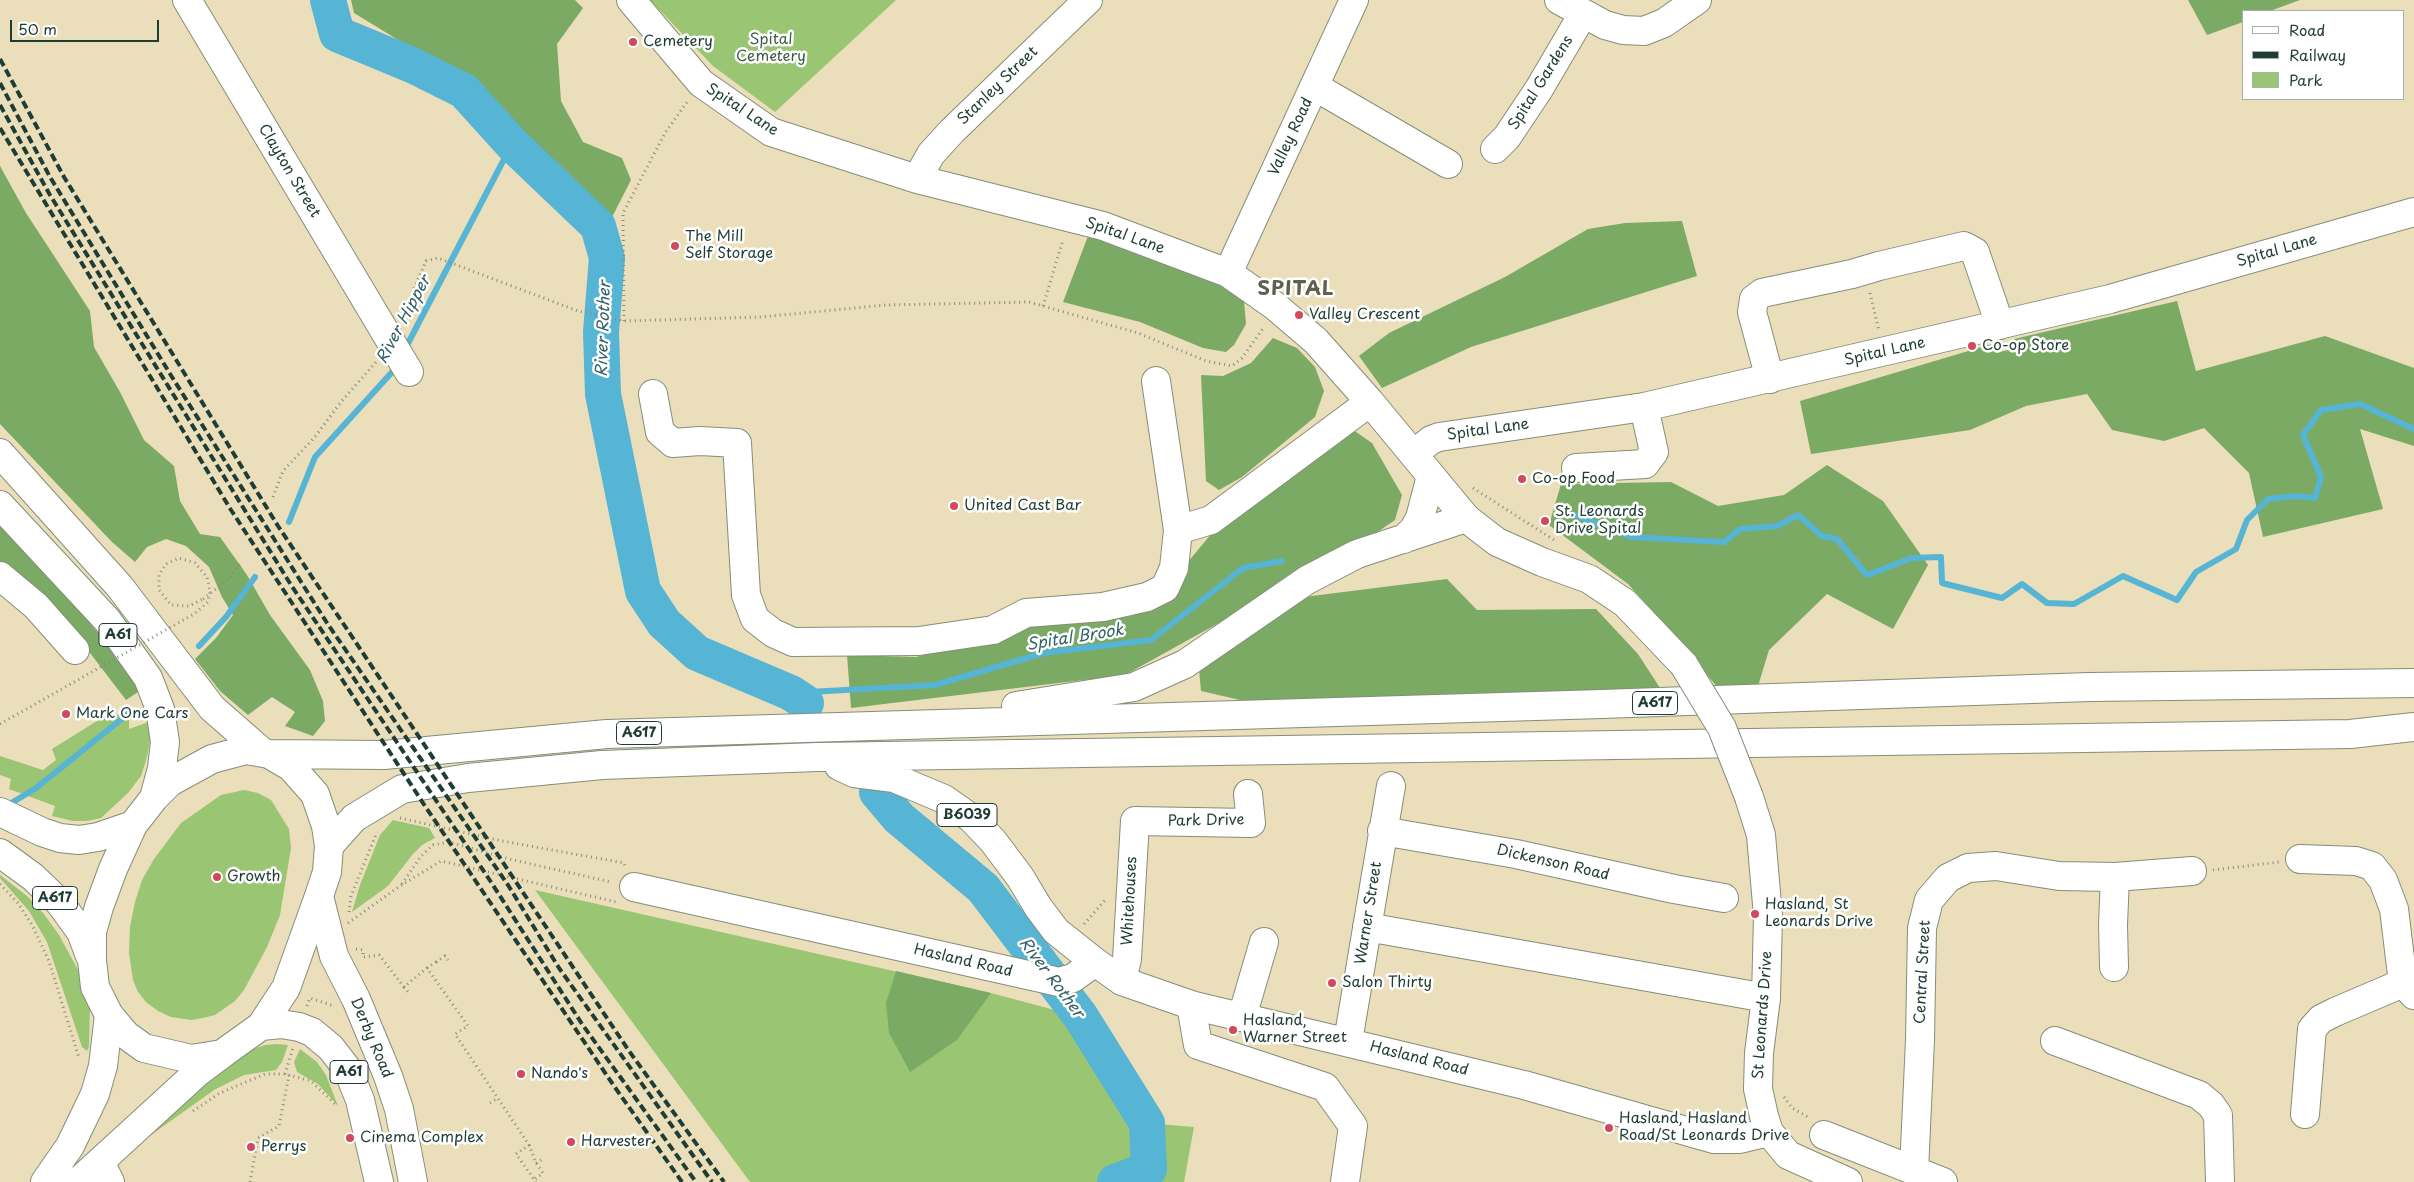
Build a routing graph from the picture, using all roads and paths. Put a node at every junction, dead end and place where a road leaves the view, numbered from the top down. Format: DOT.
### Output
graph roads {
  1 [pos="187,0"];
  2 [pos="631,0"];
  3 [pos="1088,0"];
  4 [pos="1354,0"];
  5 [pos="1559,0"];
  6 [pos="1698,0"];
  7 [pos="1583,14"];
  8 [pos="701,83"];
  9 [pos="1314,86"];
  10 [pos="1495,149"];
  11 [pos="1448,164"];
  12 [pos="917,179"];
  13 [pos="2414,212"];
  14 [pos="1070,218"];
  15 [pos="1864,270"];
  16 [pos="1228,274"];
  17 [pos="1043,306"];
  18 [pos="1275,306"];
  19 [pos="624,321"];
  20 [pos="2000,325"];
  21 [pos="390,341"];
  22 [pos="1884,352"];
  23 [pos="409,372"];
  24 [pos="1770,379"];
  25 [pos="1156,381"];
  26 [pos="653,394"];
  27 [pos="1370,402"];
  28 [pos="1644,408"];
  29 [pos="0,453"];
  30 [pos="1414,454"];
  31 [pos="1576,468"];
  32 [pos="1431,476"];
  33 [pos="1471,486"];
  34 [pos="273,498"];
  35 [pos="0,505"];
  36 [pos="1466,518"];
  37 [pos="1178,530"];
  38 [pos="1404,539"];
  39 [pos="1559,543"];
  40 [pos="241,562"];
  41 [pos="0,576"];
  42 [pos="75,650"];
  43 [pos="2414,683"];
  44 [pos="0,724"];
  45 [pos="896,725"];
  46 [pos="2414,727"];
  47 [pos="265,752"];
  48 [pos="816,757"];
  49 [pos="1391,786"];
  50 [pos="1248,794"];
  51 [pos="154,798"];
  52 [pos="6,815"];
  53 [pos="392,818"];
  54 [pos="1135,821"];
  55 [pos="133,825"];
  56 [pos="380,828"];
  57 [pos="1382,831"];
  58 [pos="329,846"];
  59 [pos="0,853"];
  60 [pos="2300,859"];
  61 [pos="2192,871"];
  62 [pos="1131,876"];
  63 [pos="2115,877"];
  64 [pos="0,884"];
  65 [pos="400,886"];
  66 [pos="634,887"];
  67 [pos="319,896"];
  68 [pos="1724,898"];
  69 [pos="1367,927"];
  70 [pos="1067,942"];
  71 [pos="1264,942"];
  72 [pos="363,950"];
  73 [pos="92,960"];
  74 [pos="448,960"];
  75 [pos="1095,962"];
  76 [pos="2114,967"];
  77 [pos="427,968"];
  78 [pos="1122,981"];
  79 [pos="404,987"];
  80 [pos="2409,989"];
  81 [pos="408,992"];
  82 [pos="1766,998"];
  83 [pos="1191,1005"];
  84 [pos="109,1015"];
  85 [pos="1242,1017"];
  86 [pos="261,1026"];
  87 [pos="1348,1041"];
  88 [pos="2055,1041"];
  89 [pos="222,1054"];
  90 [pos="80,1061"];
  91 [pos="289,1075"];
  92 [pos="1783,1095"];
  93 [pos="498,1098"];
  94 [pos="490,1103"];
  95 [pos="340,1111"];
  96 [pos="190,1113"];
  97 [pos="2305,1114"];
  98 [pos="1769,1132"];
  99 [pos="1824,1135"];
  100 [pos="529,1145"];
  101 [pos="543,1159"];
  102 [pos="536,1163"];
  103 [pos="105,1172"];
  104 [pos="1897,1172"];
  105 [pos="1838,1180"];
  106 [pos="535,1181"];
  107 [pos="45,1182"];
  108 [pos="74,1182"];
  109 [pos="250,1182"];
  110 [pos="379,1182"];
  111 [pos="413,1182"];
  112 [pos="1346,1182"];
  113 [pos="1943,1182"];
  114 [pos="2220,1182"];
  1 -- 21 [label="main road, Clayton Street"];
  2 -- 8 [label="main road, Spital Lane"];
  3 -- 12 [label="main road, Stanley Street"];
  4 -- 9 [label="main road, Valley Road"];
  5 -- 7 [label="main road"];
  6 -- 7 [label="main road"];
  7 -- 10 [label="main road, Spital Gardens"];
  8 -- 12 [label="main road, Spital Lane"];
  8 -- 19 [label="path"];
  9 -- 11 [label="main road"];
  9 -- 16 [label="main road, Valley Road"];
  12 -- 14 [label="main road, Spital Lane"];
  13 -- 20 [label="main road, Spital Lane"];
  14 -- 16 [label="main road, Spital Lane"];
  14 -- 17 [label="path"];
  15 -- 20 [label="main road"];
  15 -- 22 [label="path"];
  15 -- 24 [label="main road"];
  16 -- 18 [label="main road, Spital Lane"];
  17 -- 18 [label="path"];
  17 -- 19 [label="path"];
  18 -- 27 [label="main road, Spital Lane"];
  19 -- 21 [label="path"];
  20 -- 22 [label="main road, Spital Lane"];
  21 -- 23 [label="main road, Clayton Street"];
  21 -- 34 [label="path"];
  22 -- 24 [label="main road, Spital Lane"];
  24 -- 28 [label="main road, Spital Lane"];
  25 -- 37 [label="main road"];
  26 -- 37 [label="main road"];
  27 -- 30 [label="main road, Spital Lane"];
  27 -- 37 [label="main road"];
  28 -- 30 [label="main road, Spital Lane"];
  28 -- 31 [label="main road"];
  29 -- 47 [label="main road, A61"];
  30 -- 32 [label="main road, St Leonards Drive"];
  32 -- 36 [label="main road, St Leonards Drive"];
  32 -- 38 [label="main road"];
  33 -- 39 [label="path"];
  35 -- 51 [label="main road, A61"];
  36 -- 38 [label="main road"];
  36 -- 82 [label="main road, St Leonards Drive, bridge"];
  38 -- 45 [label="main road"];
  40 -- 44 [label="path, bridge"];
  41 -- 42 [label="main road"];
  43 -- 45 [label="main road, A617"];
  45 -- 47 [label="main road, A617"];
  46 -- 48 [label="main road, A617"];
  47 -- 51 [label="main road"];
  47 -- 58 [label="main road"];
  48 -- 58 [label="main road, A617"];
  48 -- 70 [label="main road, B6039"];
  49 -- 57 [label="main road, Warner Street"];
  50 -- 54 [label="main road, Park Drive"];
  51 -- 55 [label="main road"];
  52 -- 55 [label="main road"];
  53 -- 66 [label="path"];
  54 -- 62 [label="main road, Whitehouses"];
  55 -- 73 [label="main road"];
  56 -- 65 [label="path"];
  57 -- 68 [label="main road, Dickenson Road"];
  57 -- 69 [label="main road, Warner Street"];
  58 -- 67 [label="main road"];
  59 -- 73 [label="main road, A617"];
  60 -- 61 [label="path"];
  60 -- 80 [label="main road"];
  61 -- 63 [label="main road, Central Street"];
  62 -- 70 [label="path"];
  62 -- 78 [label="main road, Whitehouses"];
  63 -- 76 [label="main road"];
  63 -- 104 [label="main road, Central Street"];
  64 -- 90 [label="path"];
  65 -- 66 [label="path"];
  65 -- 66 [label="path"];
  66 -- 75 [label="main road, Hasland Road"];
  67 -- 86 [label="main road"];
  67 -- 111 [label="main road, Derby Road / A61"];
  69 -- 82 [label="main road"];
  69 -- 87 [label="main road, Warner Street"];
  70 -- 75 [label="main road, B6039"];
  71 -- 85 [label="main road"];
  72 -- 79 [label="path"];
  73 -- 84 [label="main road"];
  74 -- 77 [label="path"];
  75 -- 78 [label="main road, Hasland Road / B6039"];
  77 -- 79 [label="path"];
  77 -- 93 [label="path"];
  78 -- 83 [label="main road, Hasland Road / B6039"];
  79 -- 81 [label="path"];
  80 -- 97 [label="main road"];
  82 -- 98 [label="main road, St Leonards Drive"];
  83 -- 85 [label="main road, Hasland Road / B6039"];
  83 -- 112 [label="main road"];
  84 -- 89 [label="main road"];
  84 -- 107 [label="main road"];
  85 -- 87 [label="main road, Hasland Road / B6039"];
  86 -- 89 [label="main road"];
  86 -- 110 [label="main road, A61"];
  87 -- 98 [label="main road, Hasland Road / B6039"];
  88 -- 114 [label="main road"];
  89 -- 103 [label="main road"];
  91 -- 95 [label="path"];
  91 -- 96 [label="path"];
  91 -- 109 [label="path"];
  92 -- 99 [label="path"];
  93 -- 94 [label="path"];
  93 -- 100 [label="path"];
  98 -- 105 [label="main road"];
  99 -- 104 [label="main road"];
  100 -- 102 [label="path"];
  100 -- 106 [label="path"];
  101 -- 102 [label="path"];
  102 -- 106 [label="path"];
  103 -- 108 [label="main road"];
  104 -- 113 [label="main road"];
}
